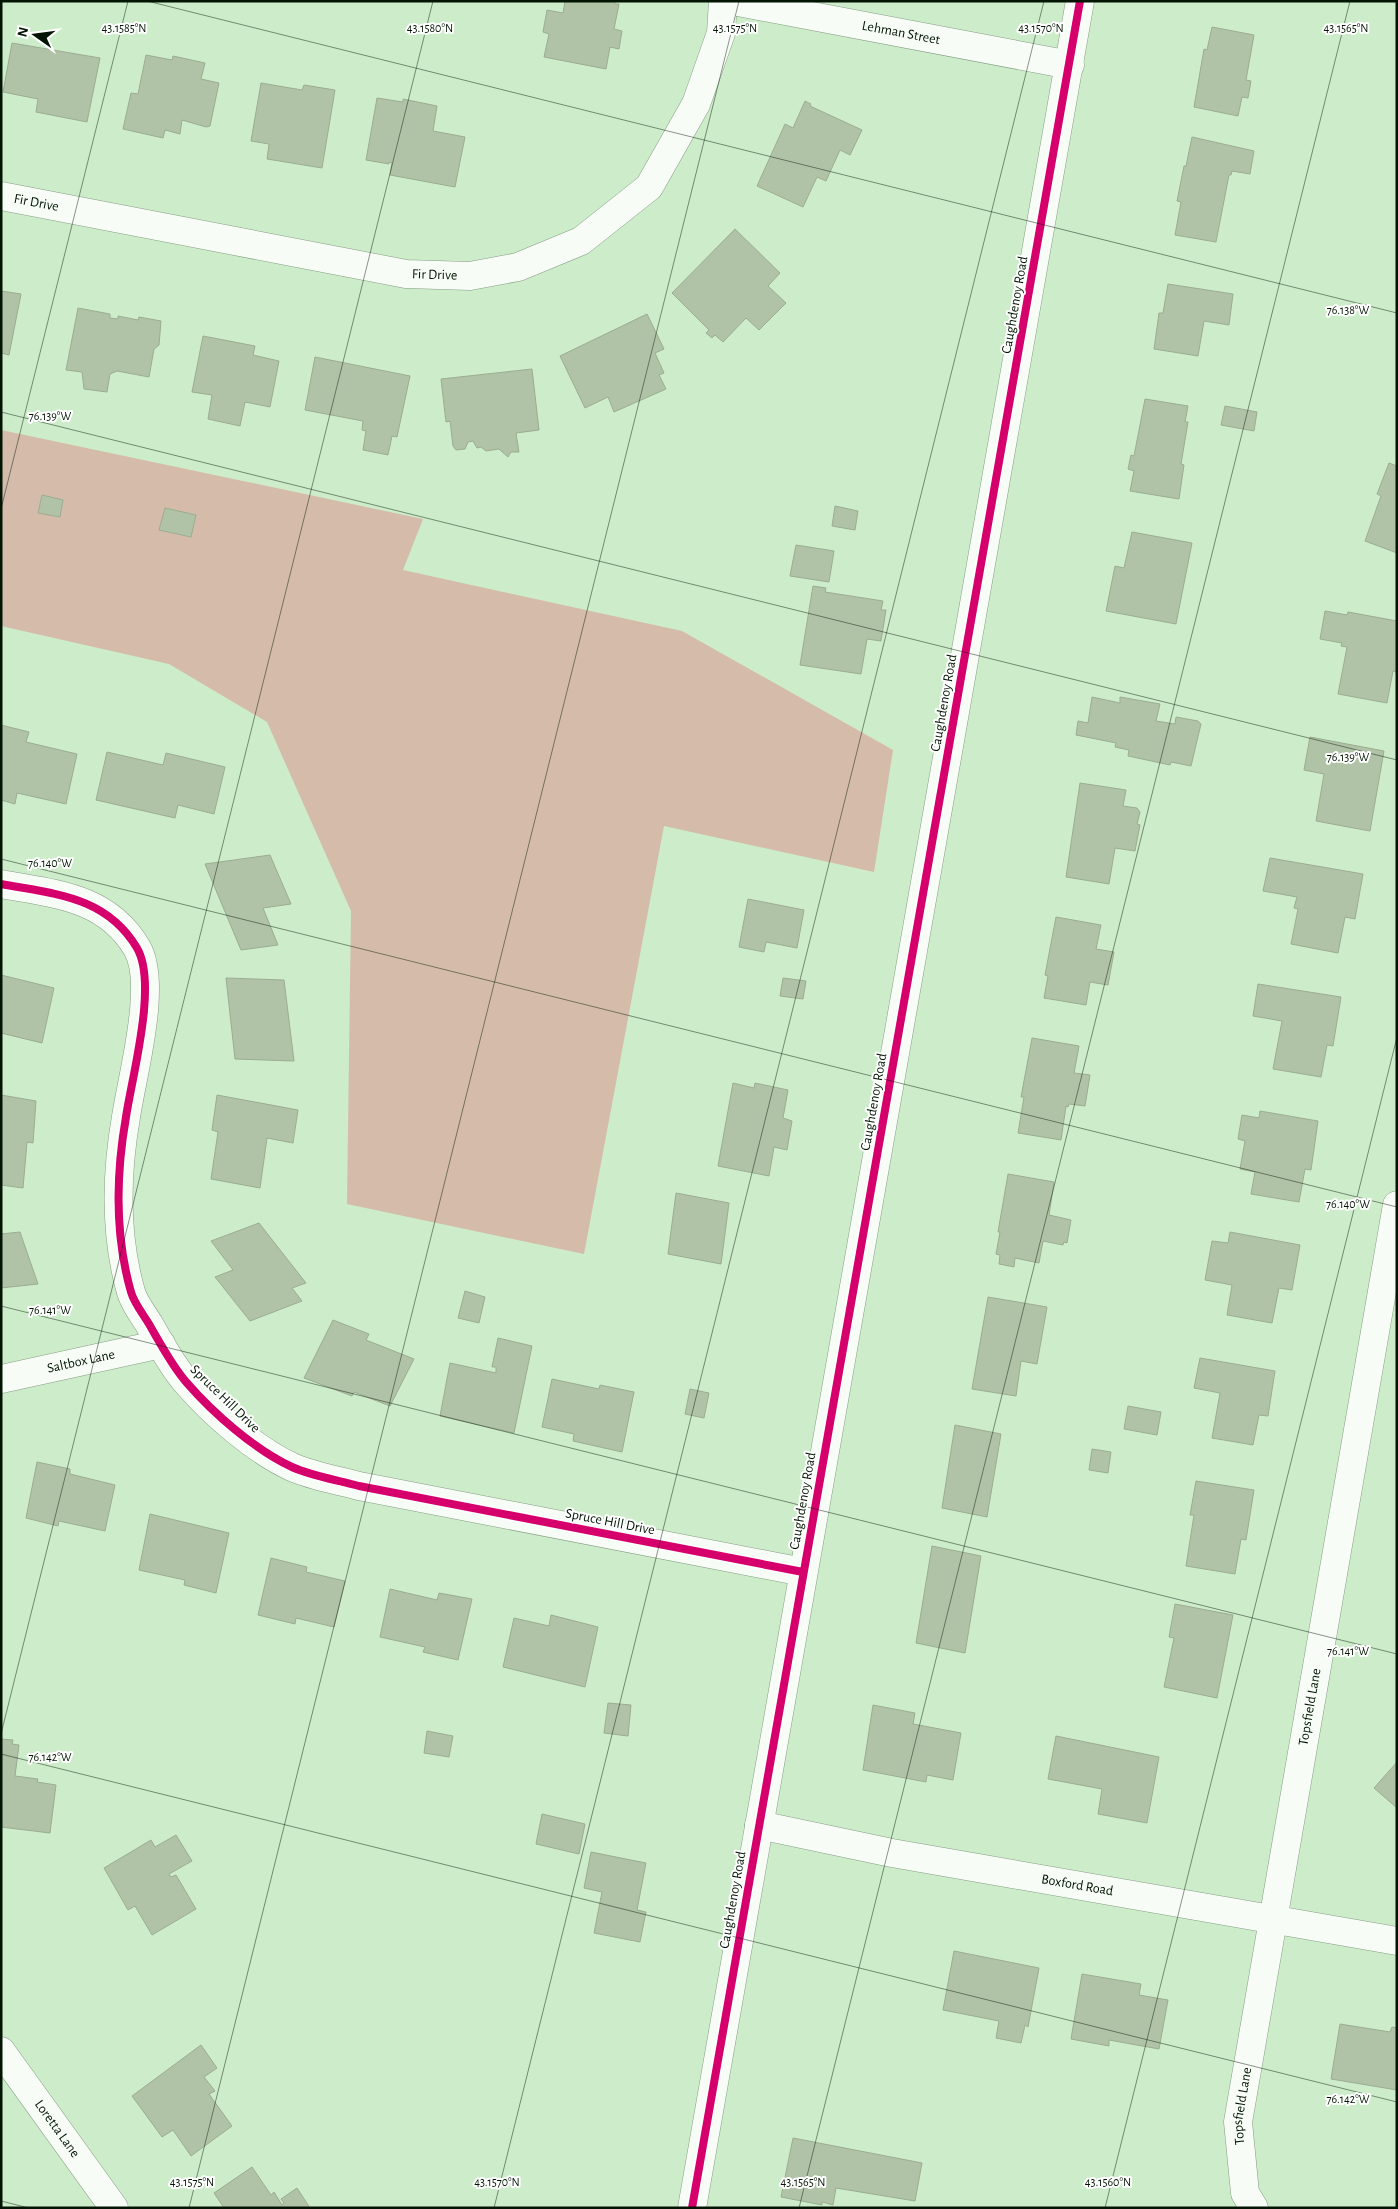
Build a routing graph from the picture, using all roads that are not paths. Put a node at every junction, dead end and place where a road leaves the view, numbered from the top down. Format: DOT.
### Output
graph roads {
  1 [pos="722,1"];
  2 [pos="733,1"];
  3 [pos="1080,1"];
  4 [pos="1070,65"];
  5 [pos="1,196"];
  6 [pos="1,884"];
  7 [pos="1397,1205"];
  8 [pos="161,1344"];
  9 [pos="1,1379"];
  10 [pos="803,1572"];
  11 [pos="759,1825"];
  12 [pos="1272,1920"];
  13 [pos="1397,1940"];
  14 [pos="1,2051"];
  15 [pos="114,2208"];
  16 [pos="692,2208"];
  17 [pos="1254,2208"];
  1 -- 5 [label="street, Fir Drive"];
  2 -- 4 [label="street, Lehman Street"];
  3 -- 4 [label="street, Caughdenoy Road"];
  4 -- 10 [label="street, Caughdenoy Road"];
  6 -- 8 [label="street, Spruce Hill Drive"];
  7 -- 12 [label="street, Topsfield Lane"];
  8 -- 9 [label="street, Saltbox Lane"];
  8 -- 10 [label="street, Spruce Hill Drive"];
  10 -- 11 [label="street, Caughdenoy Road"];
  11 -- 12 [label="street, Boxford Road"];
  11 -- 16 [label="street, Caughdenoy Road"];
  12 -- 13 [label="street, Boxford Road"];
  12 -- 17 [label="street, Topsfield Lane"];
  14 -- 15 [label="street, Loretta Lane"];
}
